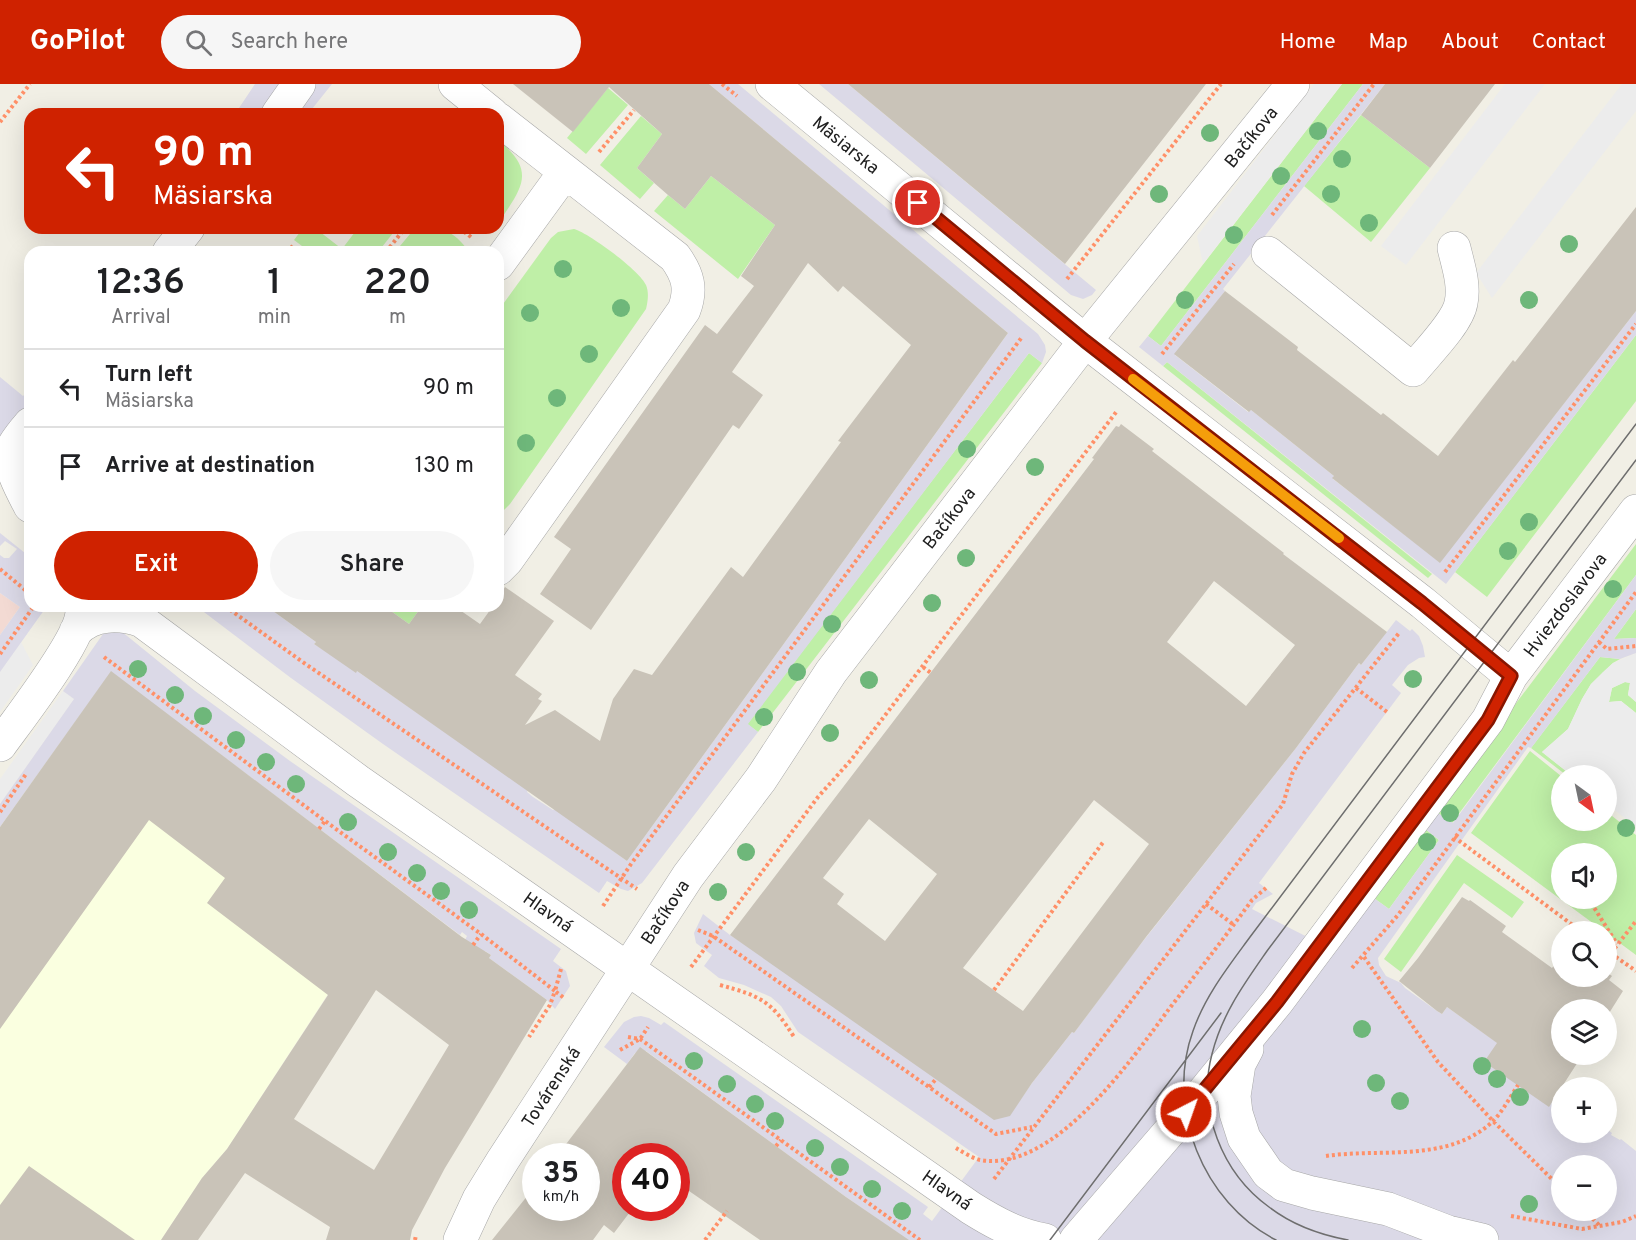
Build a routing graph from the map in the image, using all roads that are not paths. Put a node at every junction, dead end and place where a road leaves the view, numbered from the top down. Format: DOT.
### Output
graph roads {
  1 [pos="299,84"];
  2 [pos="454,84"];
  3 [pos="772,84"];
  4 [pos="1293,84"];
  5 [pos="282,108"];
  6 [pos="484,108"];
  7 [pos="504,123"];
  8 [pos="570,176"];
  9 [pos="183,234"];
  10 [pos="1258,244"];
  11 [pos="174,246"];
  12 [pos="1454,248"];
  13 [pos="504,257"];
  14 [pos="1085,341"];
  15 [pos="11,452"];
  16 [pos="24,494"];
  17 [pos="1636,511"];
  18 [pos="504,563"];
  19 [pos="79,619"];
  20 [pos="1511,676"];
  21 [pos="0,745"];
  22 [pos="628,968"];
  23 [pos="1277,1002"];
  24 [pos="460,1240"];
  25 [pos="1044,1240"];
  26 [pos="1077,1240"];
  27 [pos="1482,1240"];
  1 -- 5 [label="street"];
  2 -- 6 [label="street"];
  3 -- 14 [label="street, Mäsiarska"];
  4 -- 14 [label="street, Bačíkova"];
  7 -- 8 [label="street"];
  8 -- 13 [label="street"];
  8 -- 18 [label="street"];
  9 -- 11 [label="street"];
  10 -- 12 [label="street"];
  14 -- 20 [label="street, Mäsiarska"];
  14 -- 22 [label="street, Bačíkova"];
  15 -- 16 [label="street"];
  17 -- 20 [label="street, Hviezdoslavova"];
  19 -- 21 [label="street"];
  19 -- 22 [label="street, Hlavná"];
  20 -- 23 [label="street, Hviezdoslavova"];
  22 -- 24 [label="street, Továrenská"];
  22 -- 25 [label="street, Hlavná"];
  23 -- 26 [label="street, Hviezdoslavova"];
  23 -- 27 [label="street"];
}
